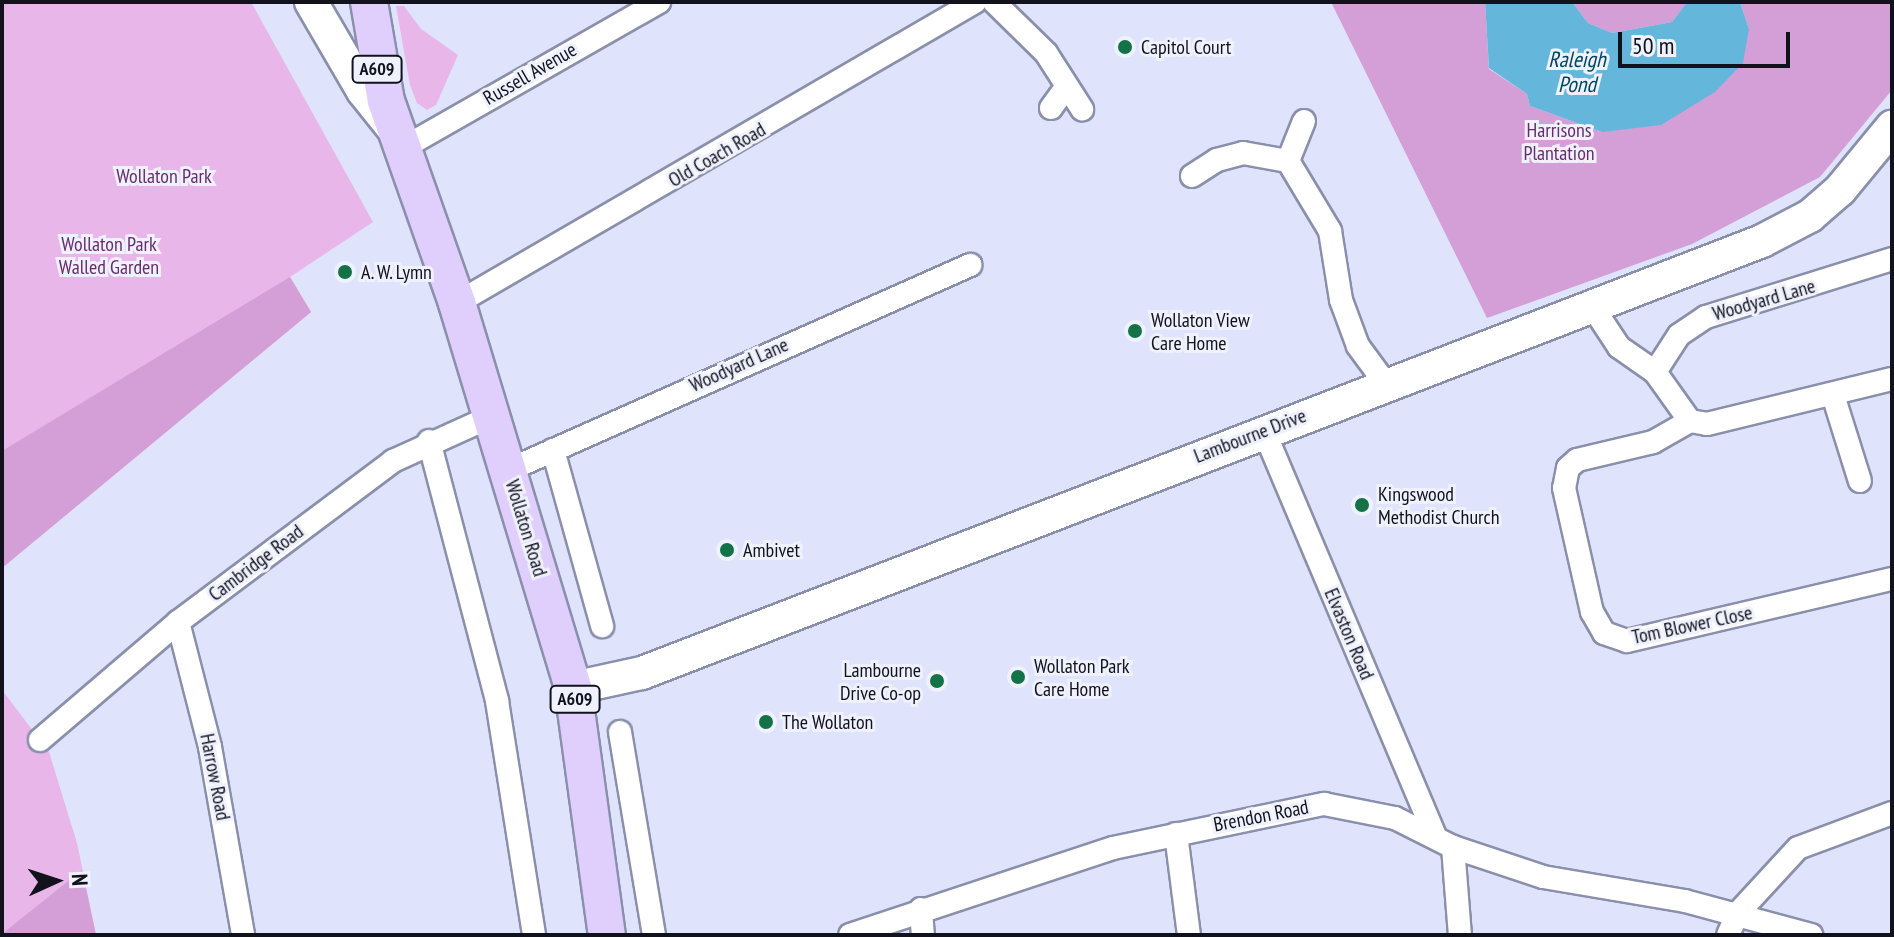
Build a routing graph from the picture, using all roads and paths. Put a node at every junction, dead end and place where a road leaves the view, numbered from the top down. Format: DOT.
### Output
graph roads {
  1 [pos="367,2"];
  2 [pos="659,2"];
  3 [pos="975,2"];
  4 [pos="994,2"];
  5 [pos="314,7"];
  6 [pos="1067,86"];
  7 [pos="1051,108"];
  8 [pos="1082,109"];
  9 [pos="1304,121"];
  10 [pos="1892,127"];
  11 [pos="400,141"];
  12 [pos="1288,161"];
  13 [pos="1192,176"];
  14 [pos="1892,259"];
  15 [pos="970,265"];
  16 [pos="457,303"];
  17 [pos="1592,306"];
  18 [pos="1655,372"];
  19 [pos="1892,379"];
  20 [pos="1386,384"];
  21 [pos="1833,395"];
  22 [pos="492,416"];
  23 [pos="1690,421"];
  24 [pos="1264,431"];
  25 [pos="429,441"];
  26 [pos="553,450"];
  27 [pos="509,470"];
  28 [pos="1860,481"];
  29 [pos="1892,579"];
  30 [pos="178,622"];
  31 [pos="602,626"];
  32 [pos="573,688"];
  33 [pos="620,732"];
  34 [pos="40,740"];
  35 [pos="1892,813"];
  36 [pos="1176,834"];
  37 [pos="1444,842"];
  38 [pos="921,909"];
  39 [pos="1738,913"];
  40 [pos="243,935"];
  41 [pos="534,935"];
  42 [pos="607,935"];
  43 [pos="654,935"];
  44 [pos="850,935"];
  45 [pos="923,935"];
  46 [pos="1189,935"];
  47 [pos="1460,935"];
  48 [pos="1728,935"];
  49 [pos="1811,935"];
  1 -- 5 [label="street"];
  1 -- 11 [label="main road, Wollaton Road / A609"];
  2 -- 11 [label="street, Russell Avenue"];
  3 -- 16 [label="street, Old Coach Road"];
  4 -- 6 [label="street"];
  5 -- 11 [label="street, Wollaton Road"];
  6 -- 7 [label="street"];
  6 -- 8 [label="street"];
  9 -- 12 [label="street"];
  10 -- 17 [label="street, Lambourne Drive"];
  11 -- 16 [label="main road, Wollaton Road / A609"];
  12 -- 13 [label="street"];
  12 -- 20 [label="street"];
  14 -- 18 [label="street, Woodyard Lane"];
  15 -- 26 [label="street, Woodyard Lane"];
  16 -- 22 [label="main road, Wollaton Road / A609"];
  17 -- 18 [label="street"];
  17 -- 20 [label="street, Lambourne Drive"];
  18 -- 23 [label="street"];
  19 -- 21 [label="street, Tom Blower Close"];
  20 -- 24 [label="street, Lambourne Drive"];
  21 -- 23 [label="street, Tom Blower Close"];
  21 -- 28 [label="street"];
  22 -- 25 [label="street, Cambridge Road"];
  22 -- 27 [label="main road, Wollaton Road / A609"];
  23 -- 29 [label="street, Tom Blower Close"];
  24 -- 32 [label="street, Lambourne Drive"];
  24 -- 37 [label="street, Elvaston Road"];
  25 -- 30 [label="street, Cambridge Road"];
  25 -- 41 [label="street"];
  26 -- 27 [label="street, Woodyard Lane"];
  26 -- 31 [label="street"];
  27 -- 32 [label="main road, Wollaton Road / A609"];
  30 -- 34 [label="street, Cambridge Road"];
  30 -- 40 [label="street, Harrow Road"];
  32 -- 42 [label="main road, Wollaton Road / A609"];
  33 -- 43 [label="street"];
  35 -- 39 [label="street"];
  36 -- 37 [label="street, Brendon Road"];
  36 -- 38 [label="street, Brendon Road"];
  36 -- 46 [label="street"];
  37 -- 39 [label="street, Brendon Road"];
  37 -- 47 [label="street, Elvaston Road"];
  38 -- 44 [label="street, Brendon Road"];
  38 -- 45 [label="street"];
  39 -- 48 [label="street"];
  39 -- 49 [label="street, Brendon Road"];
}
